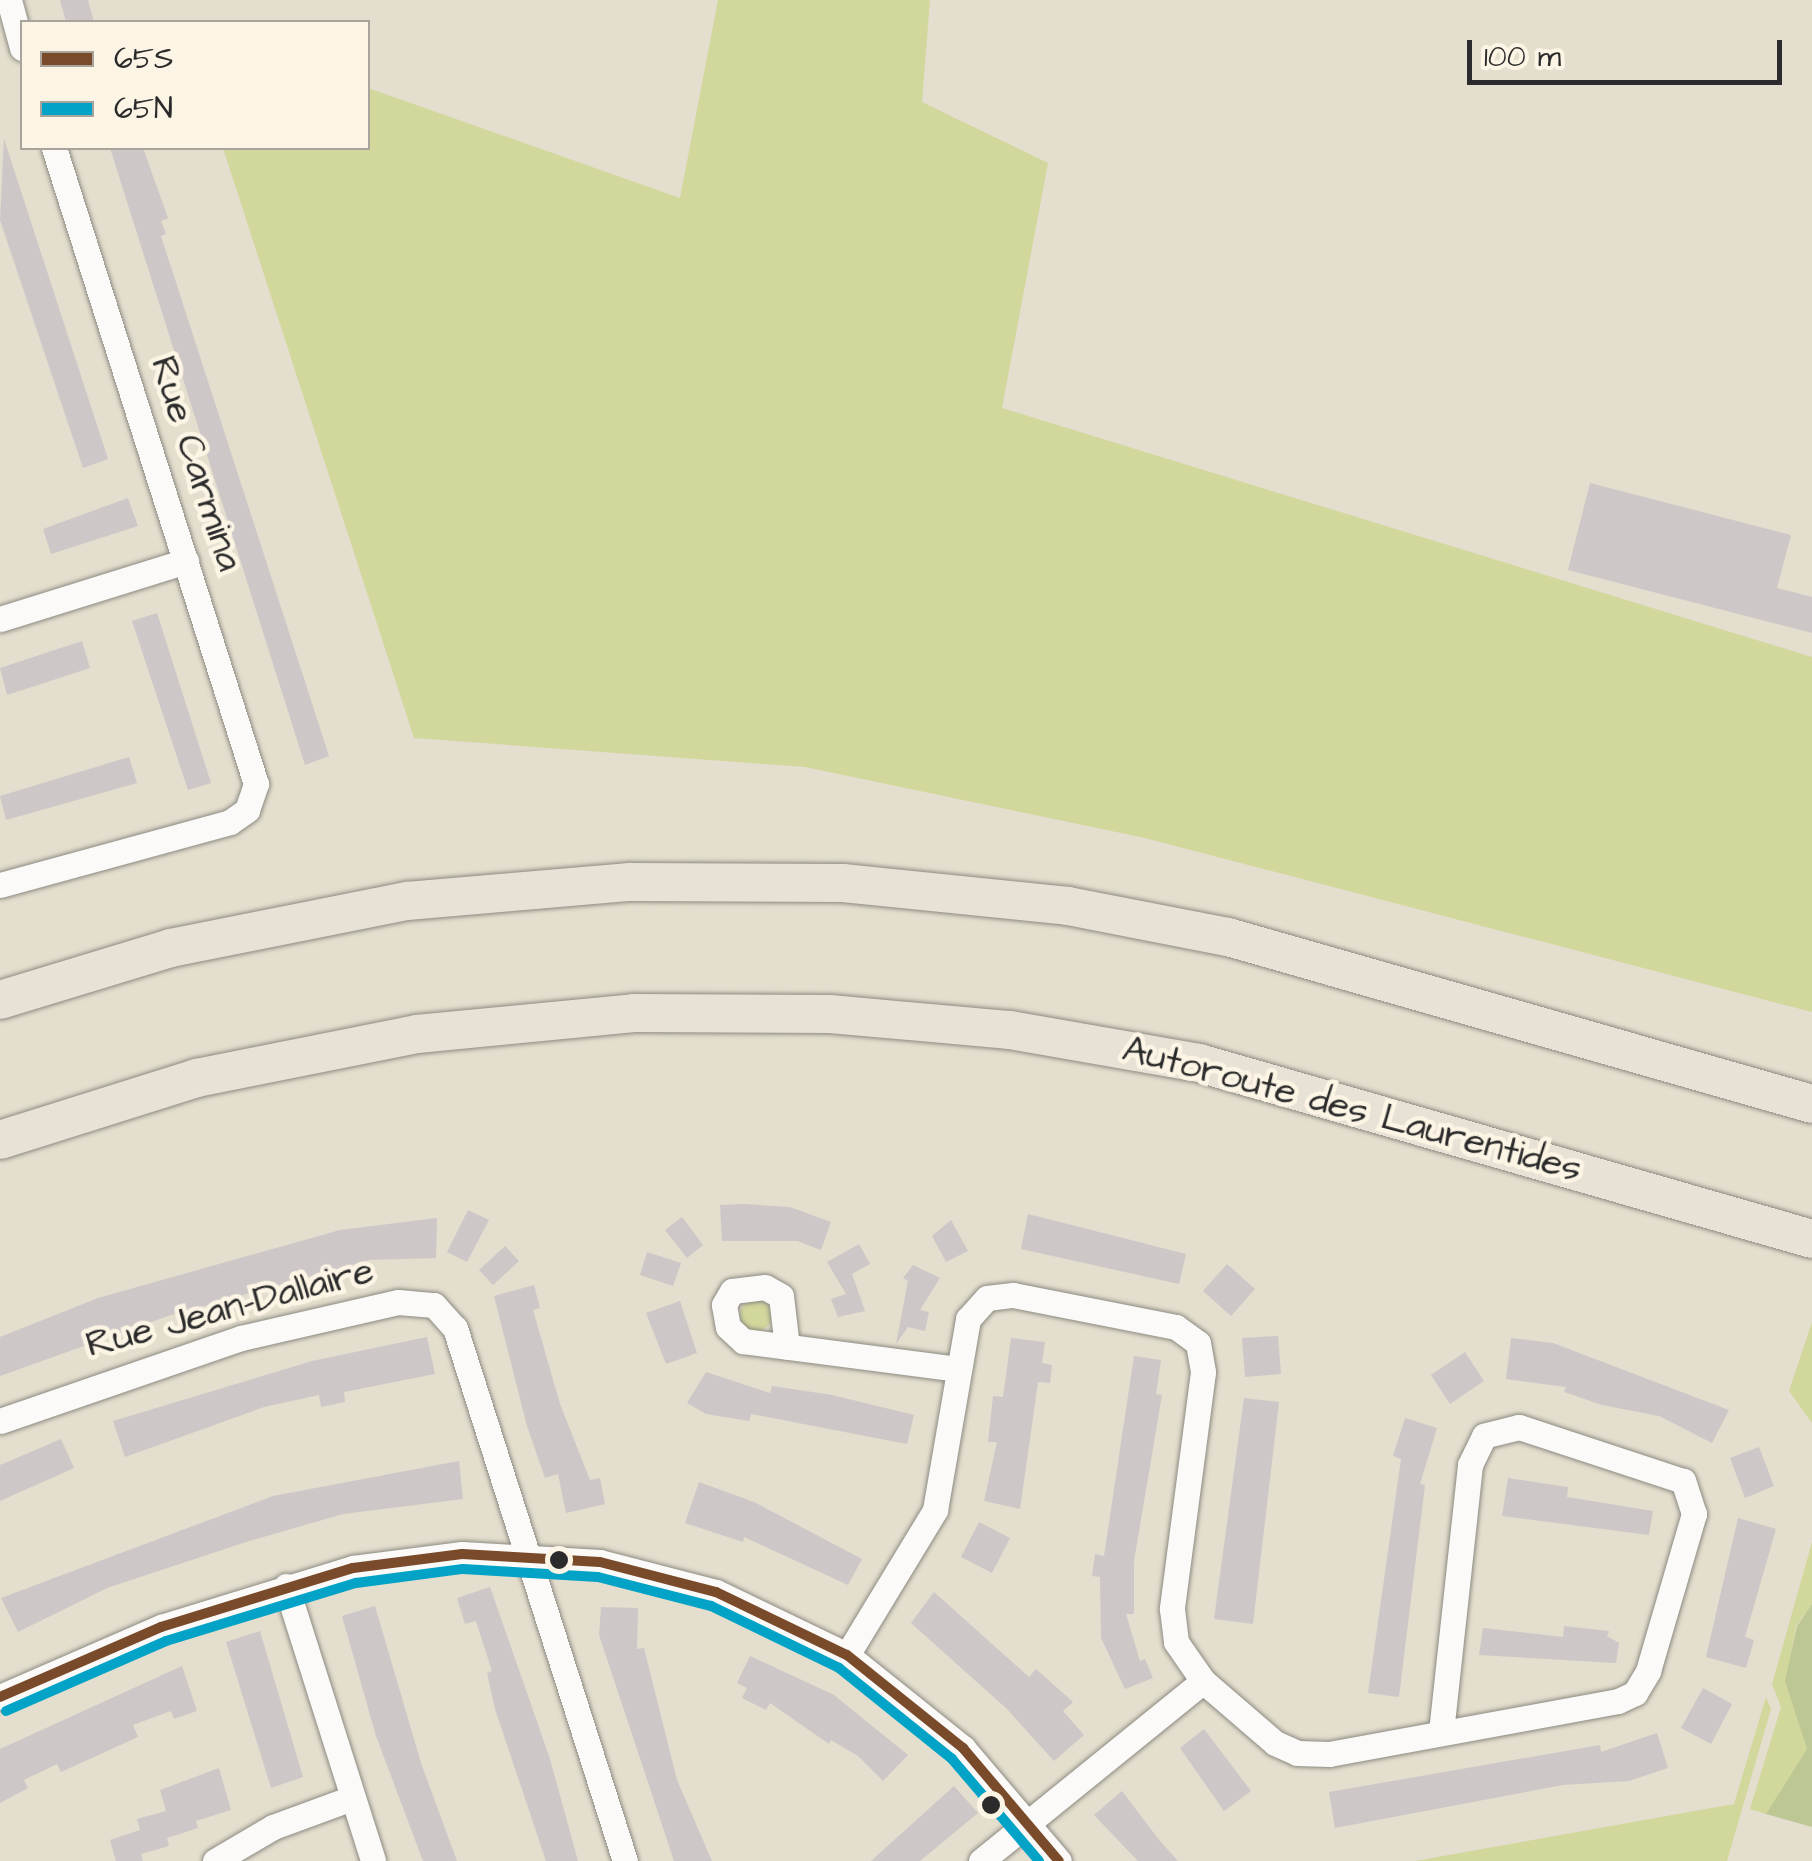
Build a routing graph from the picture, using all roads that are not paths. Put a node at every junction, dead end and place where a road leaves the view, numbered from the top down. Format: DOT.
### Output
graph roads {
  1 [pos="9,0"];
  2 [pos="20,41"];
  3 [pos="55,150"];
  4 [pos="186,561"];
  5 [pos="0,619"];
  6 [pos="0,885"];
  7 [pos="0,1000"];
  8 [pos="1812,1104"];
  9 [pos="0,1140"];
  10 [pos="1812,1239"];
  11 [pos="787,1347"];
  12 [pos="959,1369"];
  13 [pos="0,1421"];
  14 [pos="526,1554"];
  15 [pos="286,1586"];
  16 [pos="847,1655"];
  17 [pos="1204,1681"];
  18 [pos="0,1697"];
  19 [pos="1441,1732"];
  20 [pos="352,1798"];
  21 [pos="1028,1823"];
  22 [pos="215,1861"];
  23 [pos="373,1861"];
  24 [pos="626,1861"];
  25 [pos="980,1861"];
  26 [pos="1059,1861"];
  1 -- 2 [label="street"];
  3 -- 4 [label="street, Rue Carmina"];
  4 -- 5 [label="street"];
  4 -- 6 [label="street, Rue Carmina"];
  7 -- 8 [label="highway"];
  9 -- 10 [label="highway, Autoroute des Laurentides"];
  11 -- 12 [label="street"];
  12 -- 16 [label="street"];
  12 -- 17 [label="street"];
  13 -- 14 [label="street, Rue Jean-Dallaire"];
  14 -- 15 [label="street"];
  14 -- 16 [label="street"];
  14 -- 24 [label="street, Rue Jean-Dallaire"];
  15 -- 18 [label="street"];
  15 -- 20 [label="street"];
  16 -- 21 [label="street"];
  17 -- 19 [label="street"];
  17 -- 21 [label="street"];
  19 -- 19 [label="street"];
  20 -- 22 [label="street"];
  20 -- 23 [label="street"];
  21 -- 25 [label="street"];
  21 -- 26 [label="street"];
}
